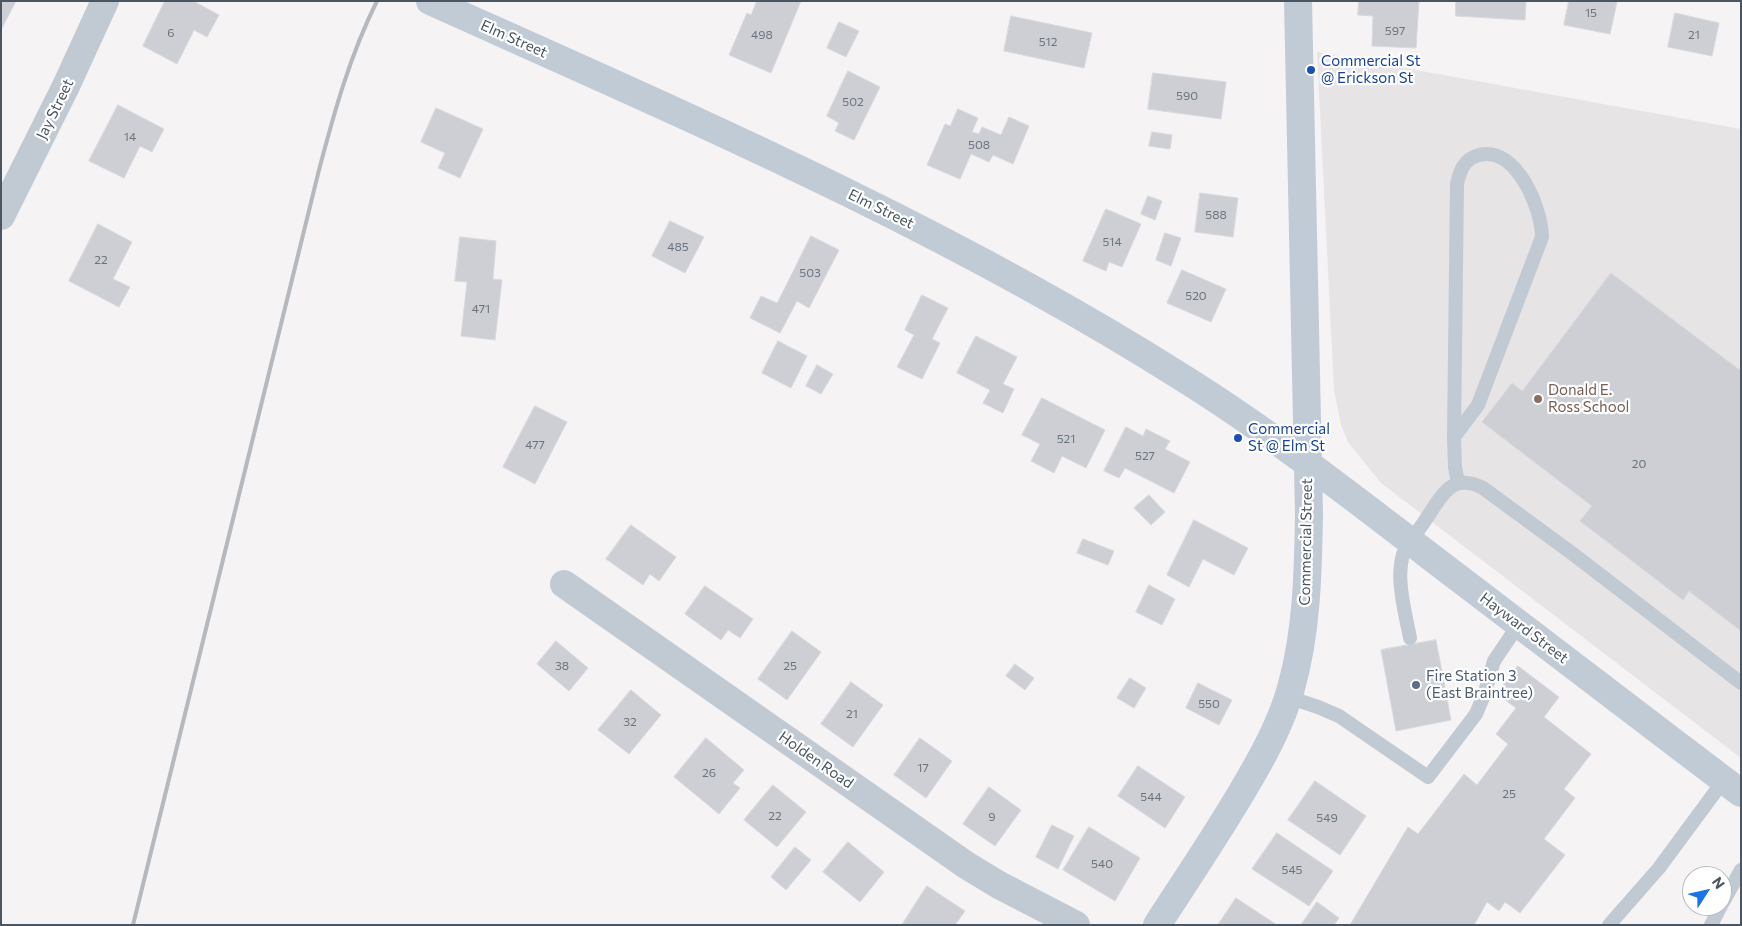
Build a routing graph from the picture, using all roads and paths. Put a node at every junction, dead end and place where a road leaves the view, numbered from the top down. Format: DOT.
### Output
graph roads {
  1 [pos="105,1"];
  2 [pos="430,1"];
  3 [pos="1298,1"];
  4 [pos="1,216"];
  5 [pos="1454,437"];
  6 [pos="1308,463"];
  7 [pos="1458,483"];
  8 [pos="1410,541"];
  9 [pos="564,584"];
  10 [pos="1519,624"];
  11 [pos="1410,638"];
  12 [pos="1741,682"];
  13 [pos="1288,697"];
  14 [pos="1732,787"];
  15 [pos="1741,870"];
  16 [pos="1732,886"];
  17 [pos="1076,925"];
  18 [pos="1158,925"];
  19 [pos="1609,925"];
  1 -- 4 [label="street, Jay Street"];
  2 -- 6 [label="main road, Elm Street"];
  3 -- 6 [label="main road, Commercial Street"];
  5 -- 5 [label="lane"];
  5 -- 7 [label="lane"];
  6 -- 8 [label="main road, Hayward Street"];
  6 -- 13 [label="main road, Commercial Street"];
  7 -- 8 [label="lane"];
  7 -- 12 [label="lane"];
  8 -- 10 [label="main road, Hayward Street"];
  8 -- 11 [label="lane"];
  9 -- 17 [label="street, Holden Road"];
  10 -- 13 [label="lane"];
  10 -- 14 [label="main road, Hayward Street"];
  13 -- 18 [label="main road, Commercial Street"];
  14 -- 19 [label="lane"];
  15 -- 16 [label="lane"];
}
